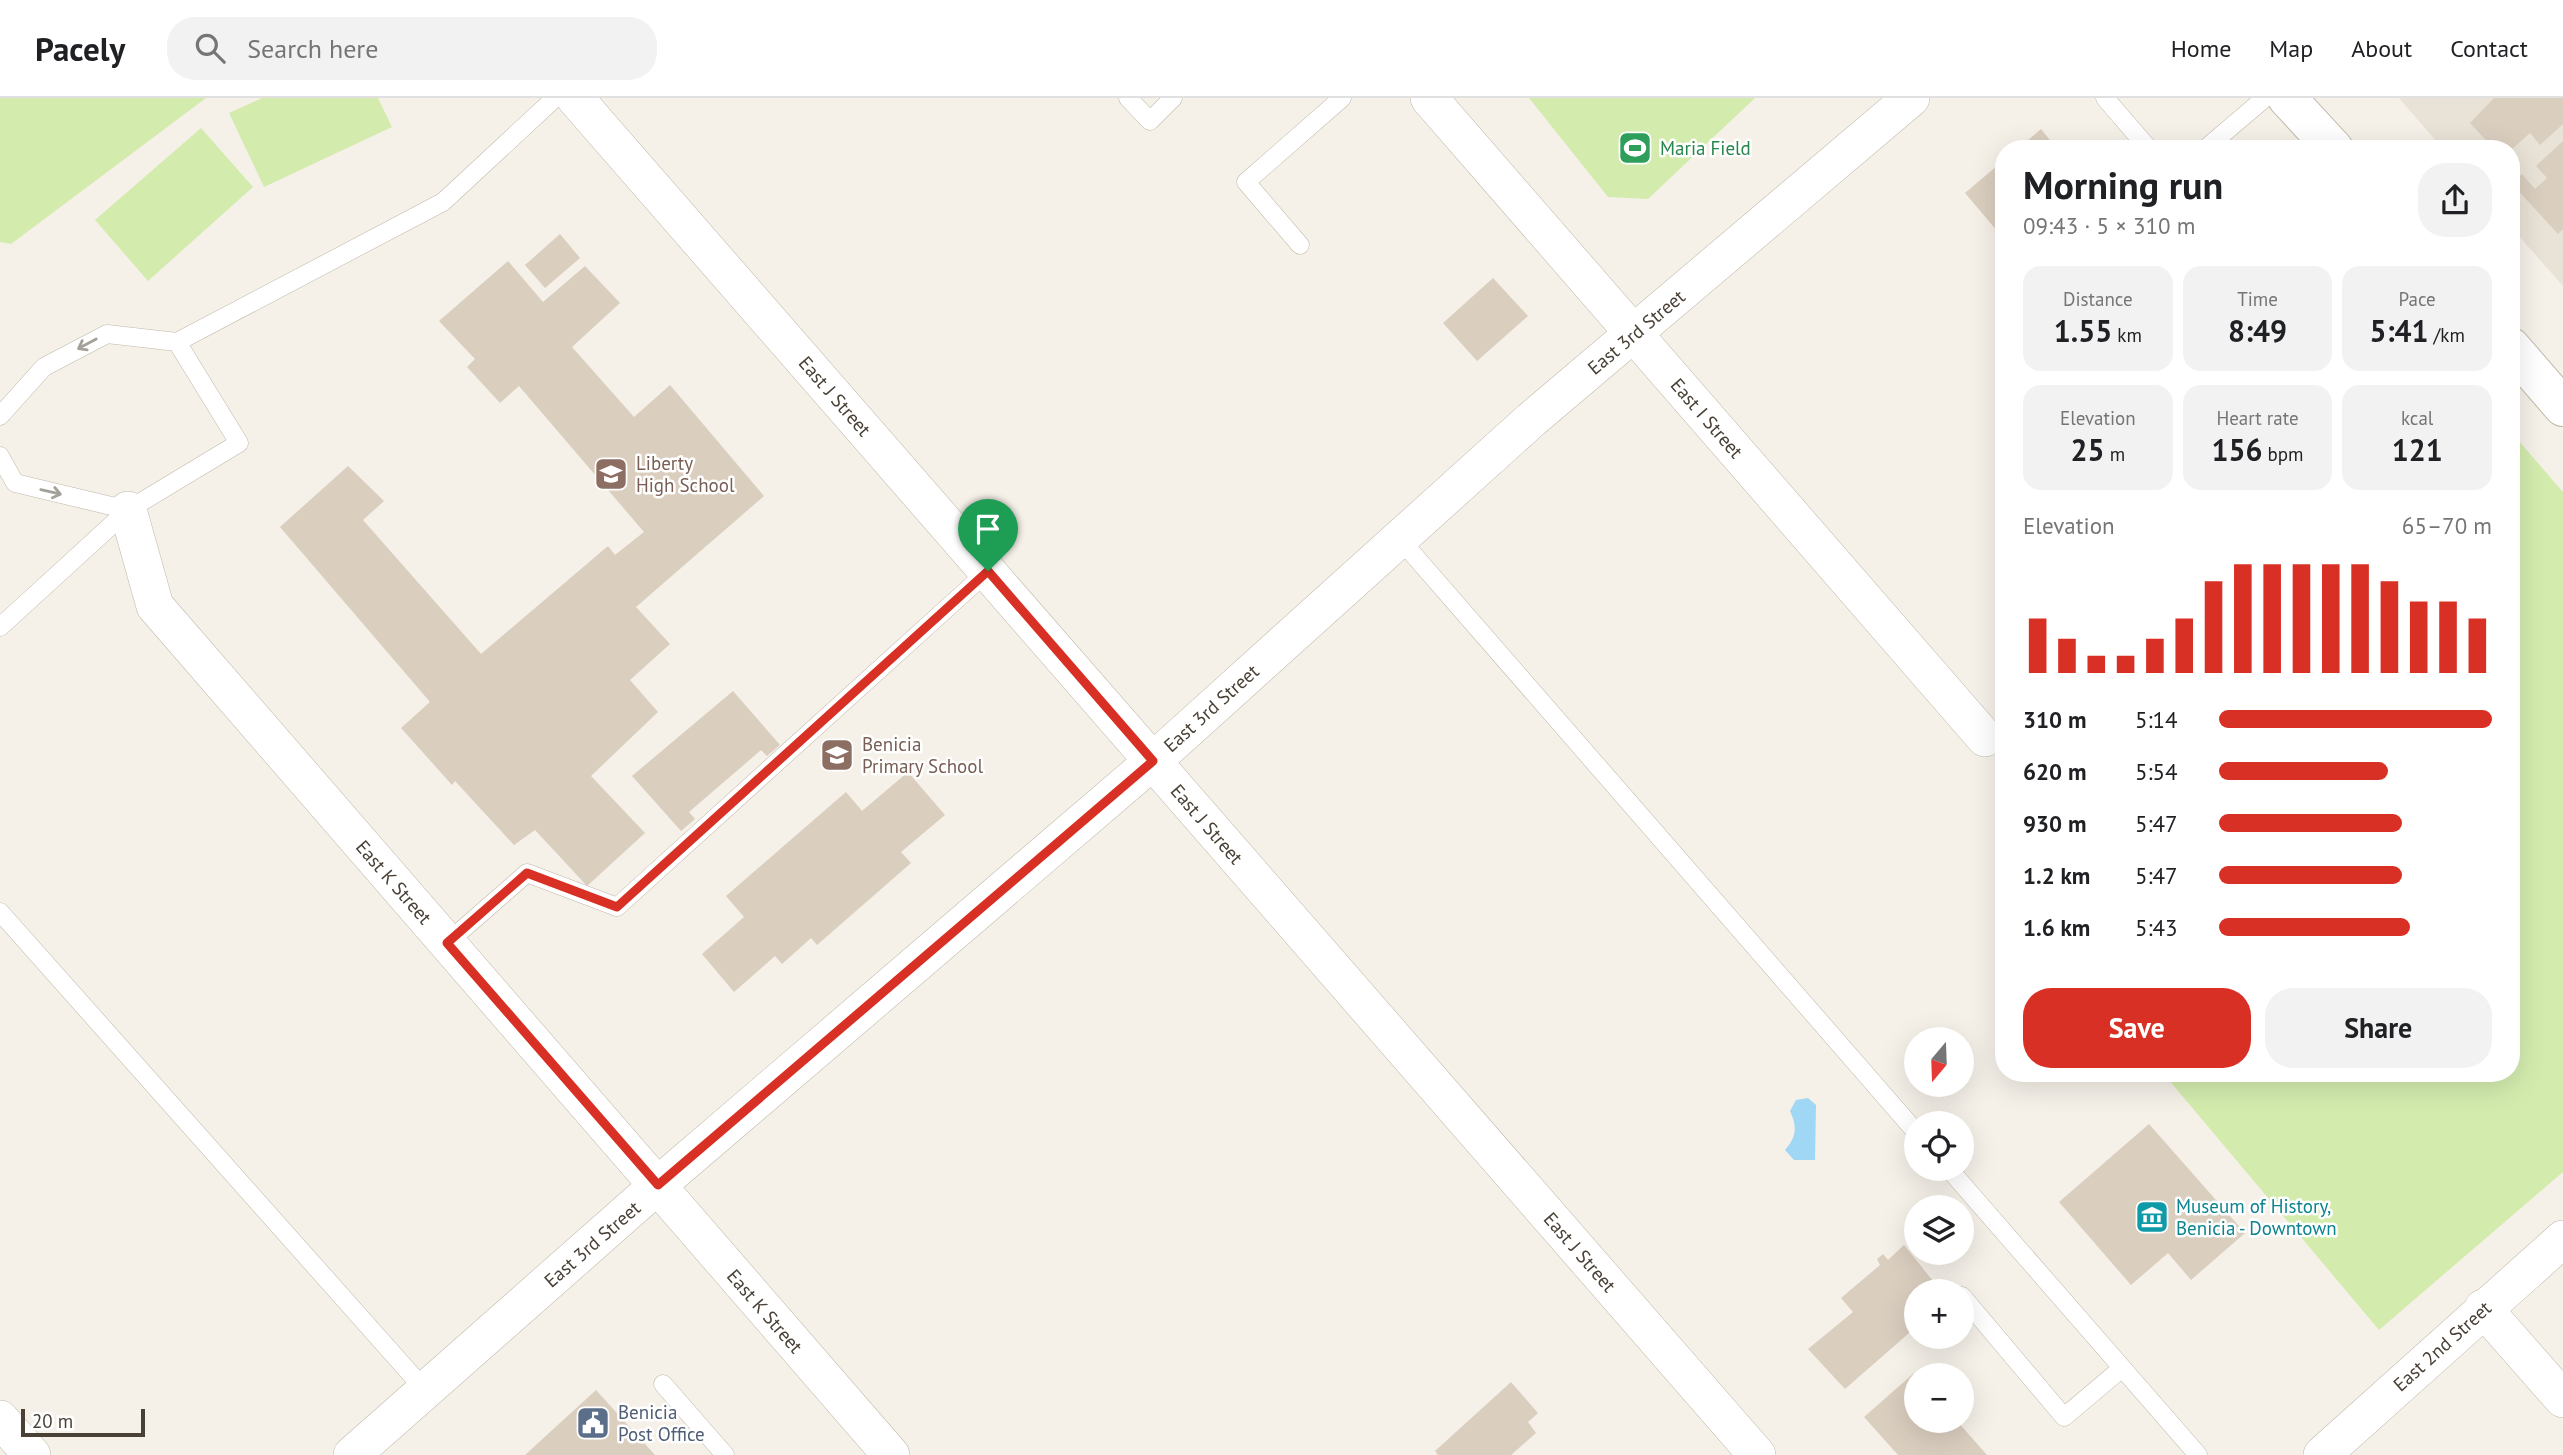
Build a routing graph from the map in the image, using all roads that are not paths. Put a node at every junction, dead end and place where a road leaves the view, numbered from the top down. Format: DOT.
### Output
graph roads {
  1 [pos="555,98"];
  2 [pos="575,98"];
  3 [pos="1128,98"];
  4 [pos="1173,98"];
  5 [pos="1342,98"];
  6 [pos="1429,98"];
  7 [pos="1911,98"];
  8 [pos="2105,98"];
  9 [pos="2265,98"];
  10 [pos="2287,98"];
  11 [pos="2141,140"];
  12 [pos="2216,140"];
  13 [pos="2326,140"];
  14 [pos="1300,245"];
  15 [pos="1634,334"];
  16 [pos="177,342"];
  17 [pos="2520,357"];
  18 [pos="2563,407"];
  19 [pos="0,416"];
  20 [pos="0,456"];
  21 [pos="128,510"];
  22 [pos="1399,538"];
  23 [pos="988,571"];
  24 [pos="0,627"];
  25 [pos="1984,738"];
  26 [pos="1153,761"];
  27 [pos="0,912"];
  28 [pos="447,943"];
  29 [pos="1904,1118"];
  30 [pos="1959,1181"];
  31 [pos="658,1185"];
  32 [pos="2563,1239"];
  33 [pos="2483,1308"];
  34 [pos="1974,1310"];
  35 [pos="2122,1368"];
  36 [pos="663,1384"];
  37 [pos="425,1390"];
  38 [pos="2563,1399"];
  39 [pos="0,1419"];
  40 [pos="32,1455"];
  41 [pos="352,1455"];
  42 [pos="725,1455"];
  43 [pos="891,1455"];
  44 [pos="1757,1455"];
  45 [pos="2197,1455"];
  46 [pos="2322,1455"];
  1 -- 16 [label="lane"];
  2 -- 23 [label="street, East J Street"];
  3 -- 4 [label="lane"];
  5 -- 14 [label="lane"];
  6 -- 15 [label="street, East I Street"];
  7 -- 15 [label="street, East 3rd Street"];
  8 -- 11 [label="lane"];
  9 -- 12 [label="lane"];
  10 -- 13 [label="street"];
  15 -- 22 [label="street, East 3rd Street"];
  15 -- 25 [label="street, East I Street"];
  16 -- 19 [label="lane, one-way"];
  16 -- 21 [label="lane"];
  17 -- 18 [label="street"];
  20 -- 21 [label="lane, one-way"];
  21 -- 24 [label="lane"];
  21 -- 28 [label="street, East K Street"];
  22 -- 26 [label="street, East 3rd Street"];
  22 -- 29 [label="lane"];
  23 -- 26 [label="street, East J Street"];
  23 -- 28 [label="lane"];
  26 -- 31 [label="street, East 3rd Street"];
  26 -- 44 [label="street, East J Street"];
  27 -- 37 [label="lane"];
  28 -- 31 [label="street, East K Street"];
  30 -- 35 [label="lane"];
  31 -- 37 [label="street, East 3rd Street"];
  31 -- 43 [label="street, East K Street"];
  32 -- 33 [label="street, East 2nd Street"];
  33 -- 38 [label="street"];
  33 -- 46 [label="street, East 2nd Street"];
  34 -- 35 [label="lane"];
  35 -- 45 [label="lane"];
  36 -- 42 [label="lane"];
  37 -- 41 [label="street, East 3rd Street"];
  39 -- 40 [label="street"];
}
